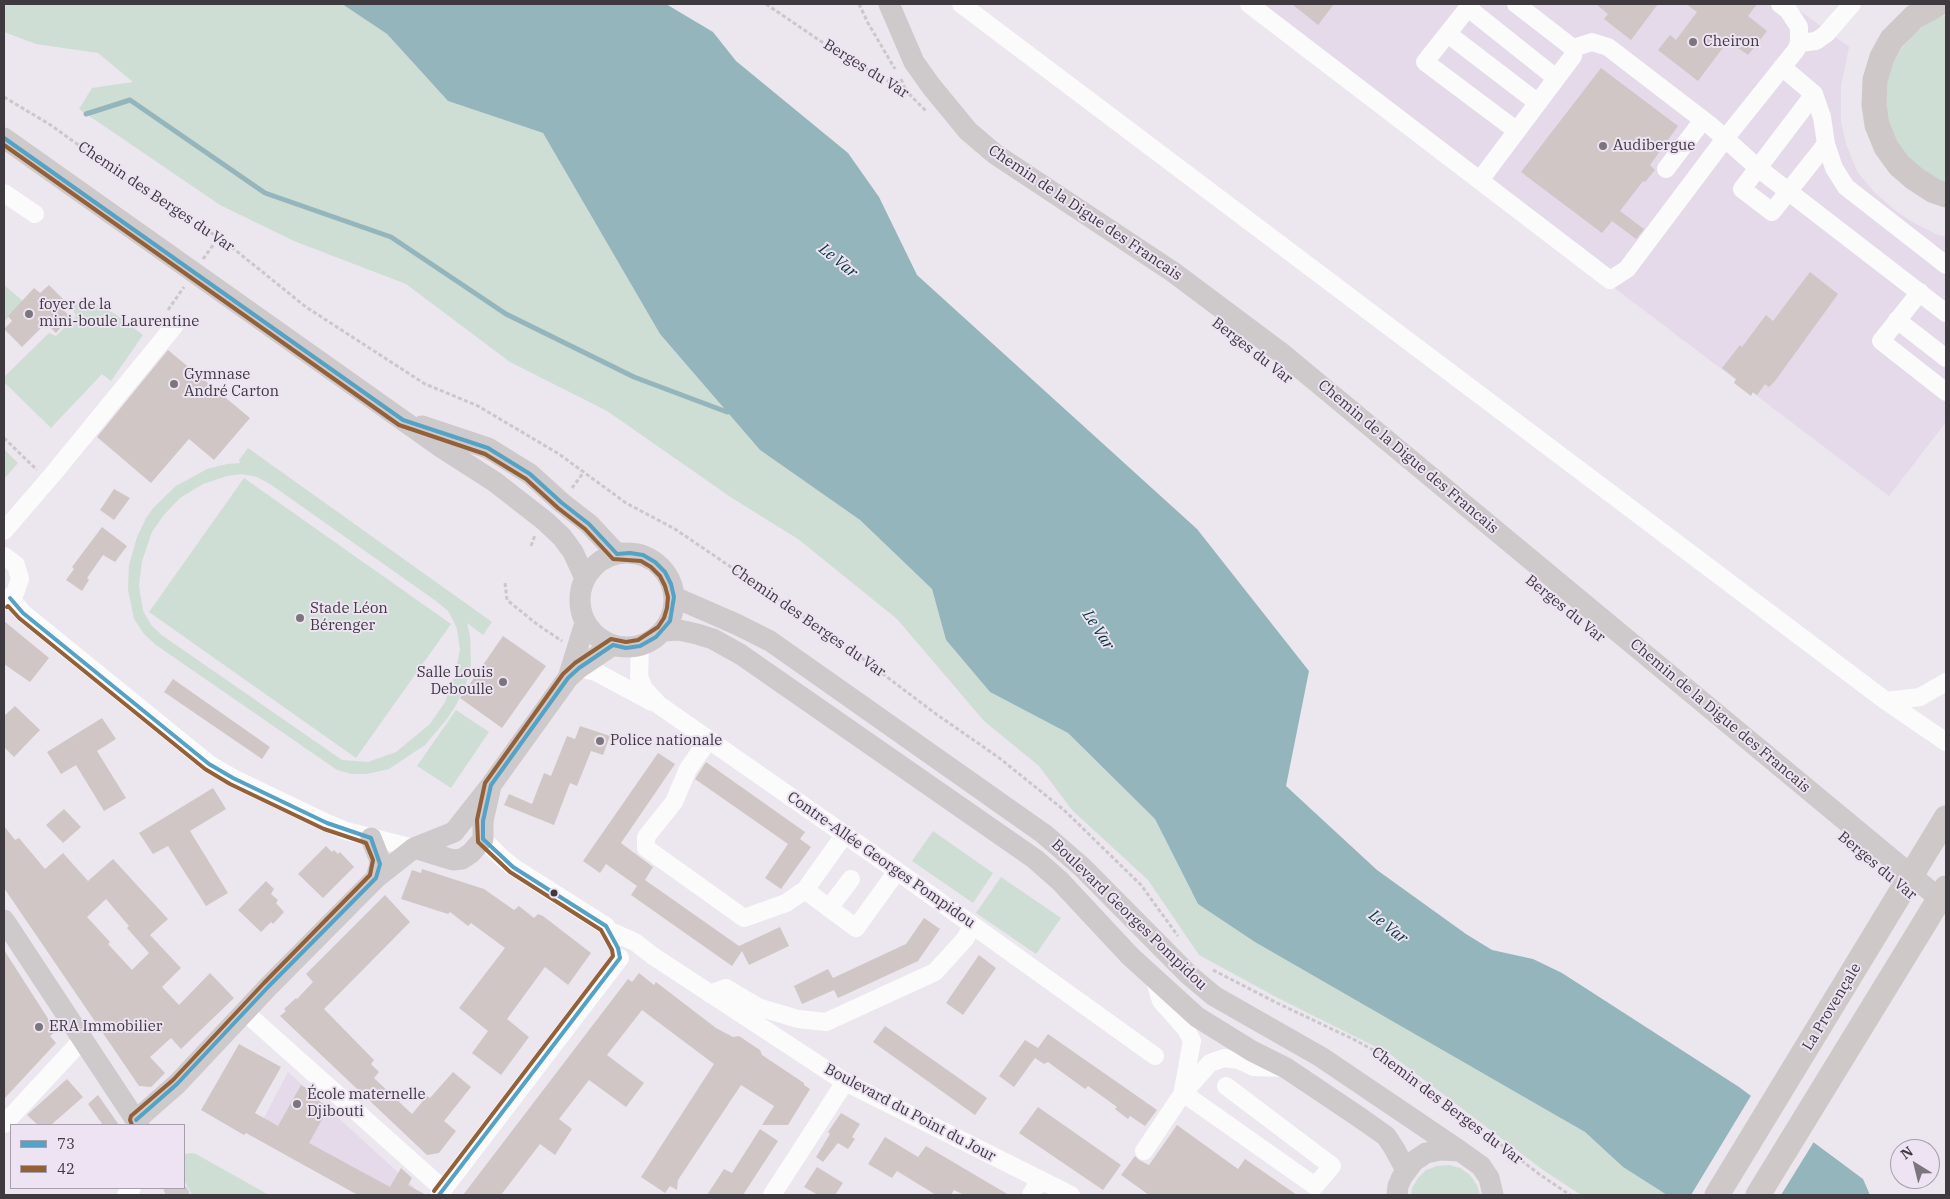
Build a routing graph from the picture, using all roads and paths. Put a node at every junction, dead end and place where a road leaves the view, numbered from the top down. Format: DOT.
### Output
graph roads {
  1 [pos="766,4"];
  2 [pos="860,4"];
  3 [pos="889,4"];
  4 [pos="961,4"];
  5 [pos="1249,4"];
  6 [pos="1516,4"];
  7 [pos="1780,4"];
  8 [pos="1852,4"];
  9 [pos="1938,4"];
  10 [pos="1469,6"];
  11 [pos="1448,34"];
  12 [pos="1799,43"];
  13 [pos="1573,48"];
  14 [pos="1782,67"];
  15 [pos="1556,78"];
  16 [pos="906,92"];
  17 [pos="1814,94"];
  18 [pos="4,97"];
  19 [pos="1538,103"];
  20 [pos="932,117"];
  21 [pos="1703,120"];
  22 [pos="1517,131"];
  23 [pos="4,138"];
  24 [pos="1724,140"];
  25 [pos="1826,144"];
  26 [pos="1758,168"];
  27 [pos="1666,169"];
  28 [pos="1480,180"];
  29 [pos="1788,192"];
  30 [pos="4,193"];
  31 [pos="1946,196"];
  32 [pos="35,214"];
  33 [pos="219,237"];
  34 [pos="1945,263"];
  35 [pos="193,273"];
  36 [pos="1920,292"];
  37 [pos="1946,313"];
  38 [pos="1897,320"];
  39 [pos="169,321"];
  40 [pos="1946,358"];
  41 [pos="1946,392"];
  42 [pos="403,420"];
  43 [pos="4,438"];
  44 [pos="44,486"];
  45 [pos="4,531"];
  46 [pos="617,554"];
  47 [pos="4,556"];
  48 [pos="585,578"];
  49 [pos="505,583"];
  50 [pos="674,597"];
  51 [pos="7,600"];
  52 [pos="586,623"];
  53 [pos="663,631"];
  54 [pos="567,644"];
  55 [pos="613,645"];
  56 [pos="640,646"];
  57 [pos="574,673"];
  58 [pos="1946,682"];
  59 [pos="1886,701"];
  60 [pos="659,705"];
  61 [pos="709,740"];
  62 [pos="1946,742"];
  63 [pos="491,785"];
  64 [pos="1946,818"];
  65 [pos="454,832"];
  66 [pos="845,834"];
  67 [pos="371,838"];
  68 [pos="483,839"];
  69 [pos="414,848"];
  70 [pos="457,860"];
  71 [pos="897,871"];
  72 [pos="376,878"];
  73 [pos="850,879"];
  74 [pos="1946,888"];
  75 [pos="805,890"];
  76 [pos="1946,904"];
  77 [pos="829,908"];
  78 [pos="972,926"];
  79 [pos="610,931"];
  80 [pos="8,934"];
  81 [pos="1183,943"];
  82 [pos="653,956"];
  83 [pos="620,958"];
  84 [pos="1211,968"];
  85 [pos="1154,978"];
  86 [pos="710,994"];
  87 [pos="246,1012"];
  88 [pos="83,1039"];
  89 [pos="1155,1056"];
  90 [pos="1286,1068"];
  91 [pos="845,1082"];
  92 [pos="1226,1086"];
  93 [pos="1183,1093"];
  94 [pos="138,1122"];
  95 [pos="4,1124"];
  96 [pos="1144,1151"];
  97 [pos="1460,1151"];
  98 [pos="1406,1170"];
  99 [pos="1036,1188"];
  100 [pos="441,1192"];
  101 [pos="772,1195"];
  102 [pos="1071,1195"];
  103 [pos="1397,1195"];
  104 [pos="1494,1195"];
  105 [pos="1570,1195"];
  106 [pos="1717,1195"];
  107 [pos="1758,1195"];
  1 -- 16 [label="path, Berges du Var"];
  2 -- 16 [label="path"];
  3 -- 76 [label="main road, Chemin de la Digue des Francais"];
  4 -- 59 [label="street"];
  5 -- 28 [label="street"];
  6 -- 13 [label="street"];
  7 -- 12 [label="street"];
  8 -- 12 [label="street"];
  9 -- 31 [label="highway"];
  10 -- 11 [label="street"];
  10 -- 15 [label="street"];
  11 -- 19 [label="street"];
  11 -- 22 [label="street"];
  12 -- 14 [label="street"];
  13 -- 15 [label="street"];
  13 -- 21 [label="street"];
  14 -- 17 [label="street"];
  14 -- 24 [label="street"];
  15 -- 19 [label="street"];
  16 -- 20 [label="path, Berges du Var"];
  17 -- 25 [label="street"];
  17 -- 26 [label="street"];
  18 -- 33 [label="path, Chemin des Berges du Var"];
  19 -- 22 [label="street"];
  21 -- 24 [label="street"];
  21 -- 27 [label="street"];
  22 -- 28 [label="street"];
  23 -- 35 [label="main road"];
  24 -- 26 [label="street"];
  24 -- 28 [label="street"];
  25 -- 29 [label="street"];
  25 -- 34 [label="street"];
  26 -- 29 [label="street"];
  26 -- 29 [label="street"];
  29 -- 36 [label="street"];
  30 -- 32 [label="street"];
  33 -- 35 [label="path"];
  33 -- 81 [label="path, Chemin des Berges du Var"];
  35 -- 39 [label="path"];
  35 -- 42 [label="main road"];
  36 -- 37 [label="street"];
  36 -- 38 [label="street"];
  38 -- 40 [label="street"];
  38 -- 41 [label="street"];
  39 -- 44 [label="street"];
  42 -- 46 [label="main road"];
  42 -- 48 [label="main road"];
  43 -- 44 [label="path"];
  44 -- 45 [label="street"];
  46 -- 48 [label="main road"];
  46 -- 50 [label="main road"];
  47 -- 51 [label="street"];
  48 -- 52 [label="main road"];
  49 -- 54 [label="path"];
  50 -- 53 [label="main road"];
  50 -- 97 [label="main road, Boulevard Georges Pompidou"];
  51 -- 67 [label="street"];
  52 -- 55 [label="main road"];
  52 -- 57 [label="main road"];
  53 -- 56 [label="main road"];
  53 -- 85 [label="main road, Boulevard Georges Pompidou"];
  55 -- 56 [label="main road"];
  55 -- 57 [label="main road"];
  56 -- 60 [label="street, Contre-Allée Georges Pompidou"];
  57 -- 60 [label="street"];
  57 -- 63 [label="main road"];
  58 -- 59 [label="street"];
  59 -- 62 [label="street"];
  60 -- 61 [label="street, Contre-Allée Georges Pompidou"];
  61 -- 66 [label="street, Contre-Allée Georges Pompidou"];
  61 -- 75 [label="street"];
  63 -- 65 [label="main road"];
  63 -- 68 [label="main road"];
  64 -- 106 [label="highway, La Provençale"];
  65 -- 68 [label="main road"];
  65 -- 69 [label="main road"];
  65 -- 70 [label="main road"];
  66 -- 71 [label="street, Contre-Allée Georges Pompidou"];
  66 -- 75 [label="street"];
  67 -- 69 [label="street"];
  67 -- 72 [label="main road"];
  68 -- 70 [label="main road"];
  68 -- 79 [label="street, Boulevard du Point du Jour"];
  69 -- 70 [label="main road"];
  69 -- 72 [label="main road"];
  71 -- 77 [label="street"];
  71 -- 78 [label="street, Contre-Allée Georges Pompidou"];
  72 -- 87 [label="main road"];
  73 -- 77 [label="street"];
  74 -- 107 [label="highway"];
  75 -- 77 [label="street"];
  78 -- 86 [label="street"];
  78 -- 89 [label="street, Contre-Allée Georges Pompidou"];
  79 -- 82 [label="street, Boulevard du Point du Jour"];
  79 -- 83 [label="street"];
  80 -- 88 [label="main road"];
  82 -- 83 [label="street"];
  82 -- 86 [label="street, Boulevard du Point du Jour"];
  83 -- 100 [label="street"];
  84 -- 105 [label="path, Chemin des Berges du Var"];
  85 -- 90 [label="main road, Boulevard Georges Pompidou"];
  85 -- 93 [label="street"];
  86 -- 91 [label="street, Boulevard du Point du Jour"];
  87 -- 94 [label="main road"];
  87 -- 100 [label="street"];
  88 -- 94 [label="main road"];
  88 -- 95 [label="street"];
  90 -- 93 [label="street"];
  90 -- 98 [label="main road, Boulevard Georges Pompidou"];
  91 -- 99 [label="street, Boulevard du Point du Jour"];
  91 -- 101 [label="street"];
  92 -- 93 [label="street"];
  93 -- 96 [label="street"];
  97 -- 98 [label="main road"];
  97 -- 104 [label="main road, Boulevard Georges Pompidou"];
  98 -- 103 [label="main road"];
  99 -- 102 [label="street, Boulevard du Point du Jour"];
}
